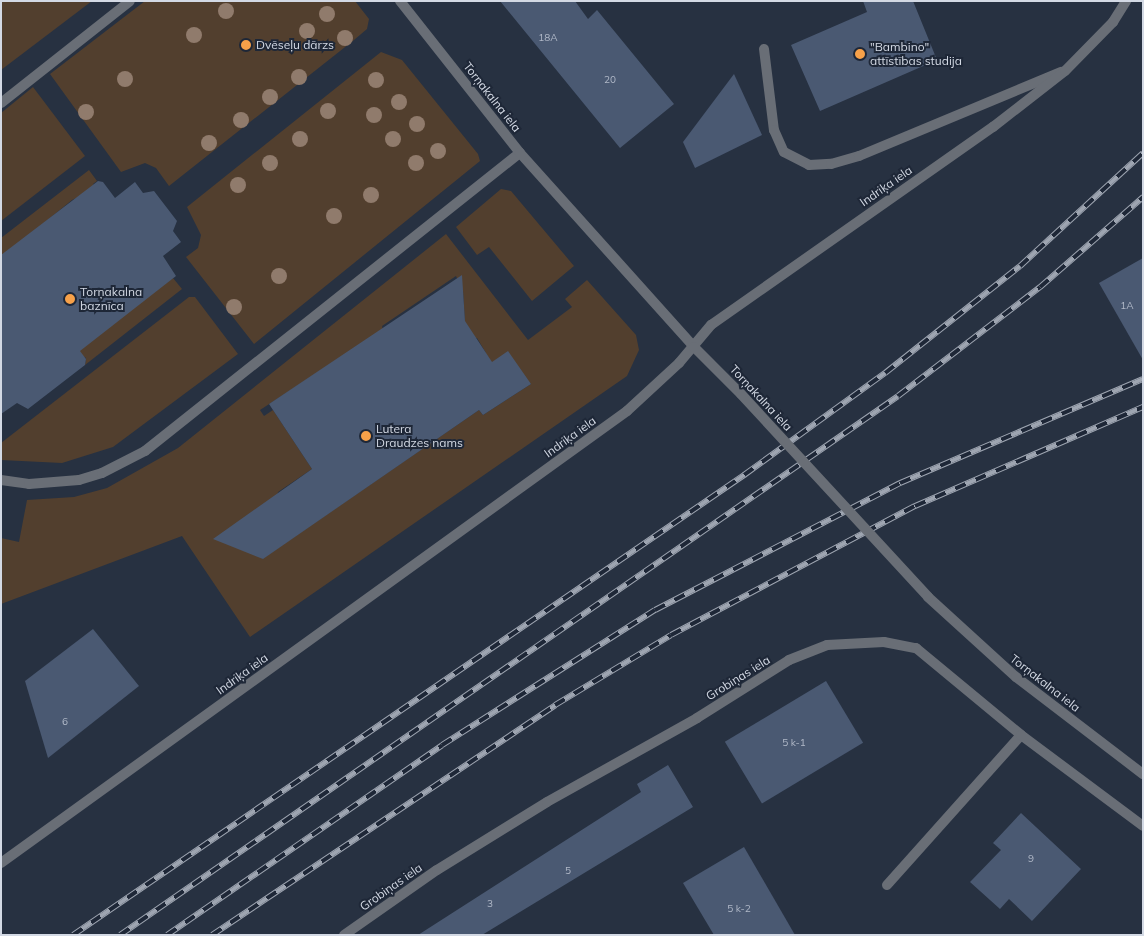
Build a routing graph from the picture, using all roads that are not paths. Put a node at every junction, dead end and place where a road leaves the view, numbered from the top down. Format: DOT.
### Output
graph roads {
  1 [pos="130,1"];
  2 [pos="400,1"];
  3 [pos="1126,1"];
  4 [pos="764,49"];
  5 [pos="1065,71"];
  6 [pos="1,103"];
  7 [pos="520,153"];
  8 [pos="694,347"];
  9 [pos="1,480"];
  10 [pos="1021,734"];
  11 [pos="1143,774"];
  12 [pos="1143,826"];
  13 [pos="1,863"];
  14 [pos="887,885"];
  15 [pos="344,935"];
  1 -- 6 [label="street"];
  2 -- 7 [label="street, Torņakalna iela"];
  3 -- 5 [label="street, Indriķa iela"];
  4 -- 5 [label="street"];
  5 -- 8 [label="street, Indriķa iela"];
  7 -- 8 [label="street, Torņakalna iela"];
  7 -- 9 [label="street"];
  8 -- 11 [label="street, Torņakalna iela, bridge"];
  8 -- 13 [label="street, Indriķa iela"];
  10 -- 12 [label="street, Grobiņas iela"];
  10 -- 14 [label="street"];
  10 -- 15 [label="street, Grobiņas iela"];
}
